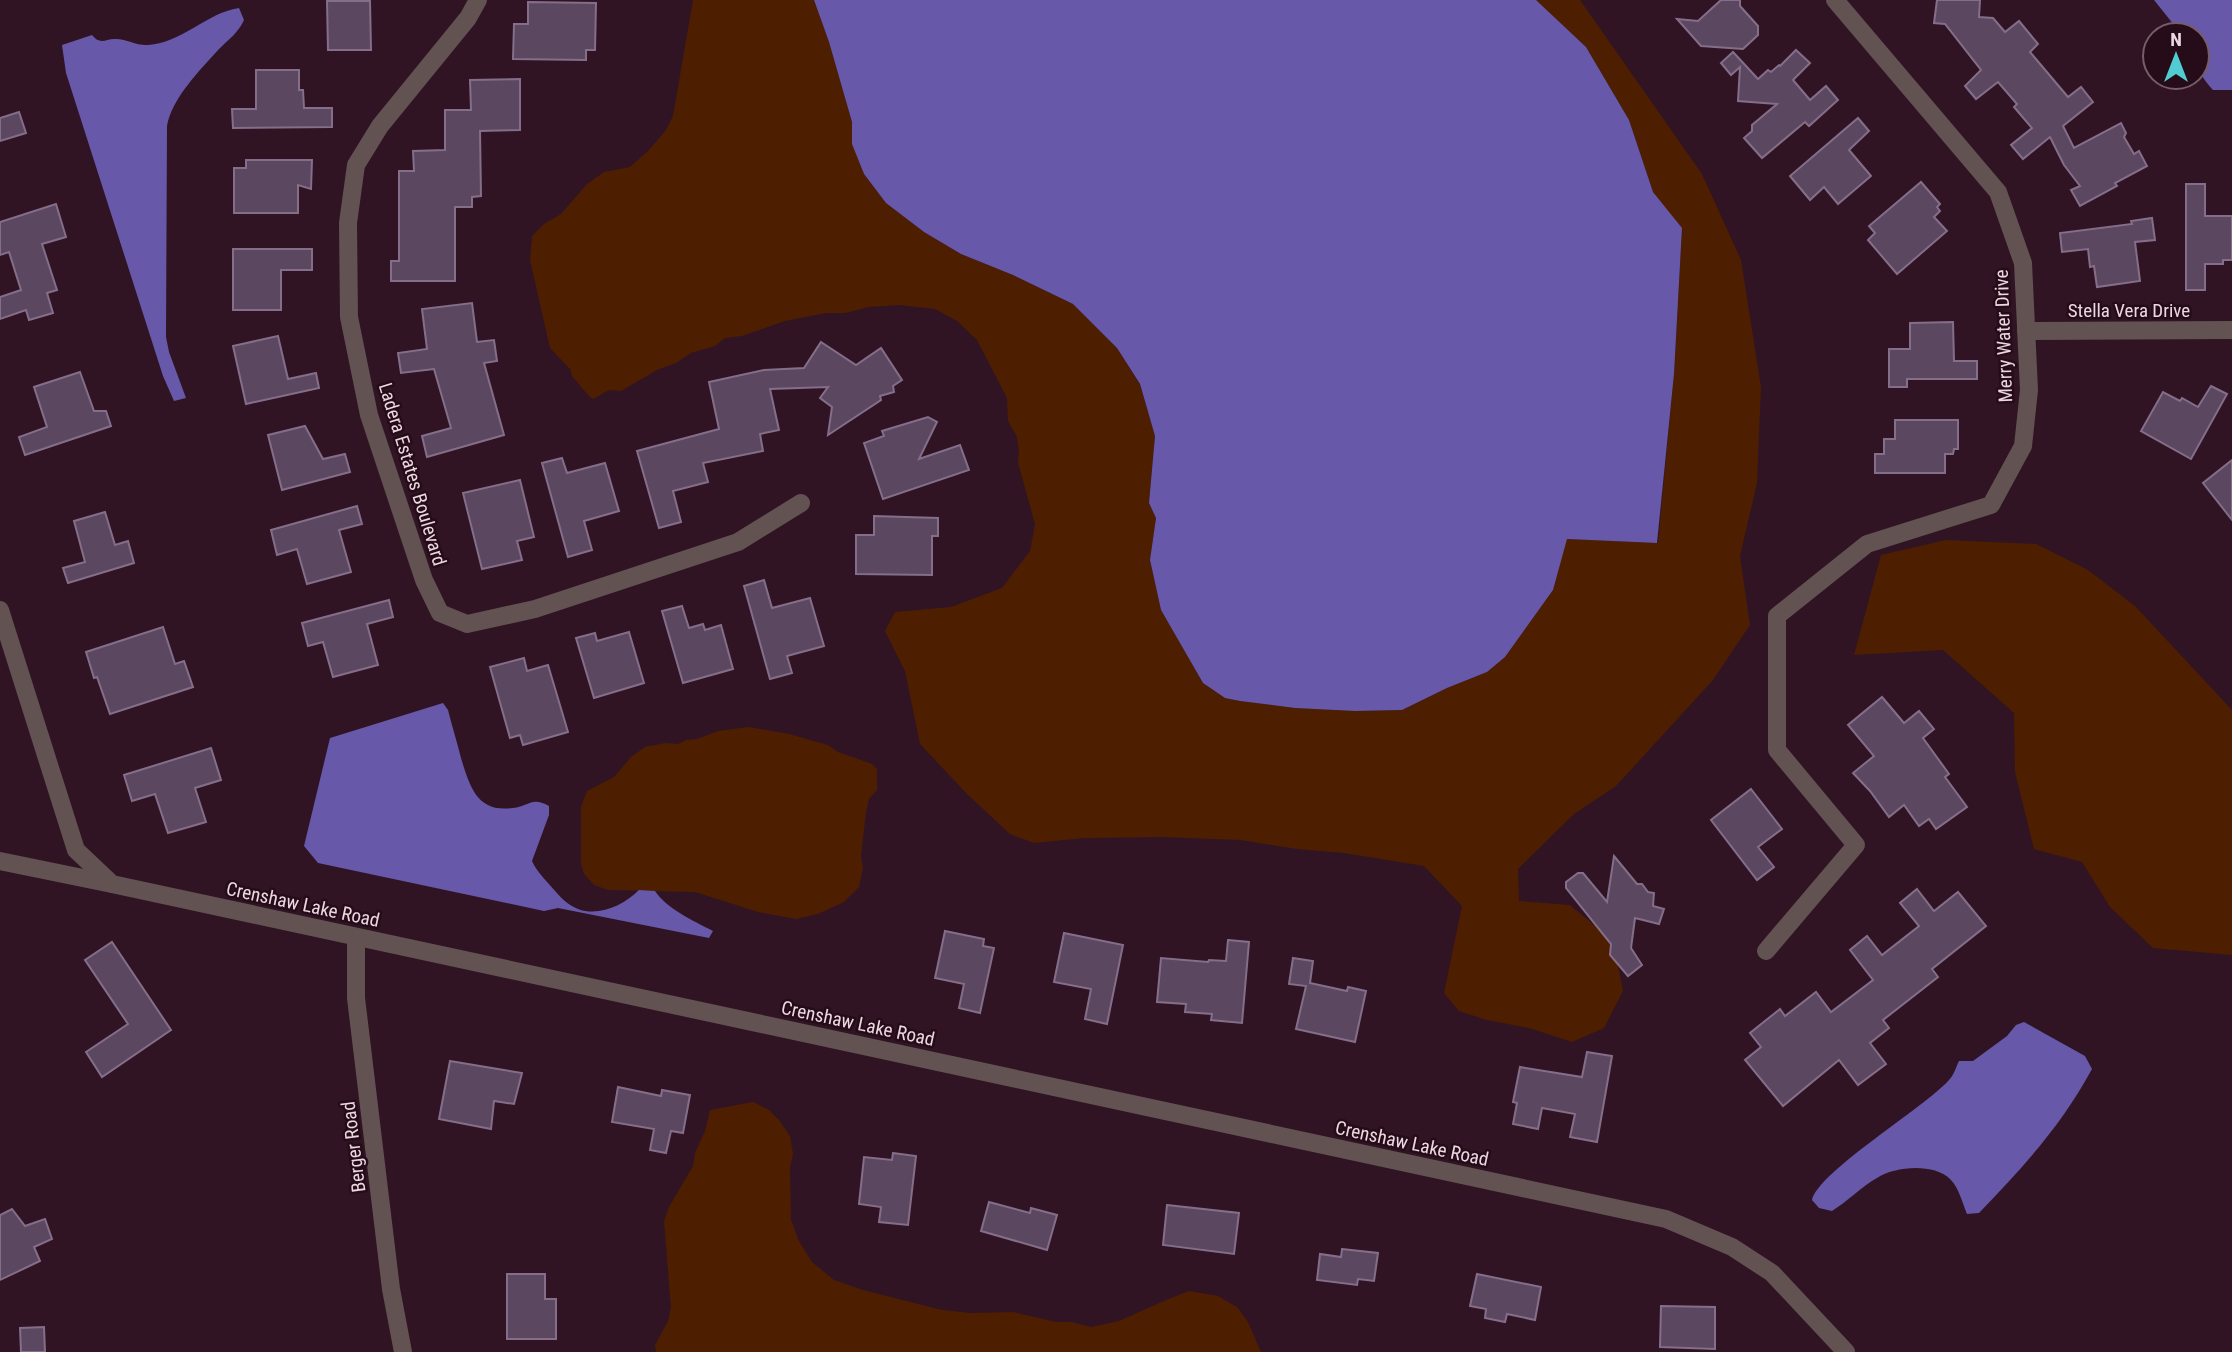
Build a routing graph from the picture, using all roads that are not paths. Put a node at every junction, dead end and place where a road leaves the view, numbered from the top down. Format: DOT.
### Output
graph roads {
  1 [pos="478,0"];
  2 [pos="1835,0"];
  3 [pos="2026,331"];
  4 [pos="2231,331"];
  5 [pos="801,503"];
  6 [pos="0,610"];
  7 [pos="0,861"];
  8 [pos="112,884"];
  9 [pos="356,937"];
  10 [pos="1766,951"];
  11 [pos="403,1352"];
  12 [pos="1846,1352"];
  1 -- 5 [label="street, Ladera Estates Boulevard"];
  2 -- 3 [label="street, Merry Water Drive"];
  3 -- 4 [label="street, Stella Vera Drive"];
  3 -- 10 [label="street, Merry Water Drive"];
  6 -- 8 [label="street"];
  7 -- 8 [label="street, Crenshaw Lake Road"];
  8 -- 9 [label="street, Crenshaw Lake Road"];
  9 -- 11 [label="street, Berger Road"];
  9 -- 12 [label="street, Crenshaw Lake Road"];
}
